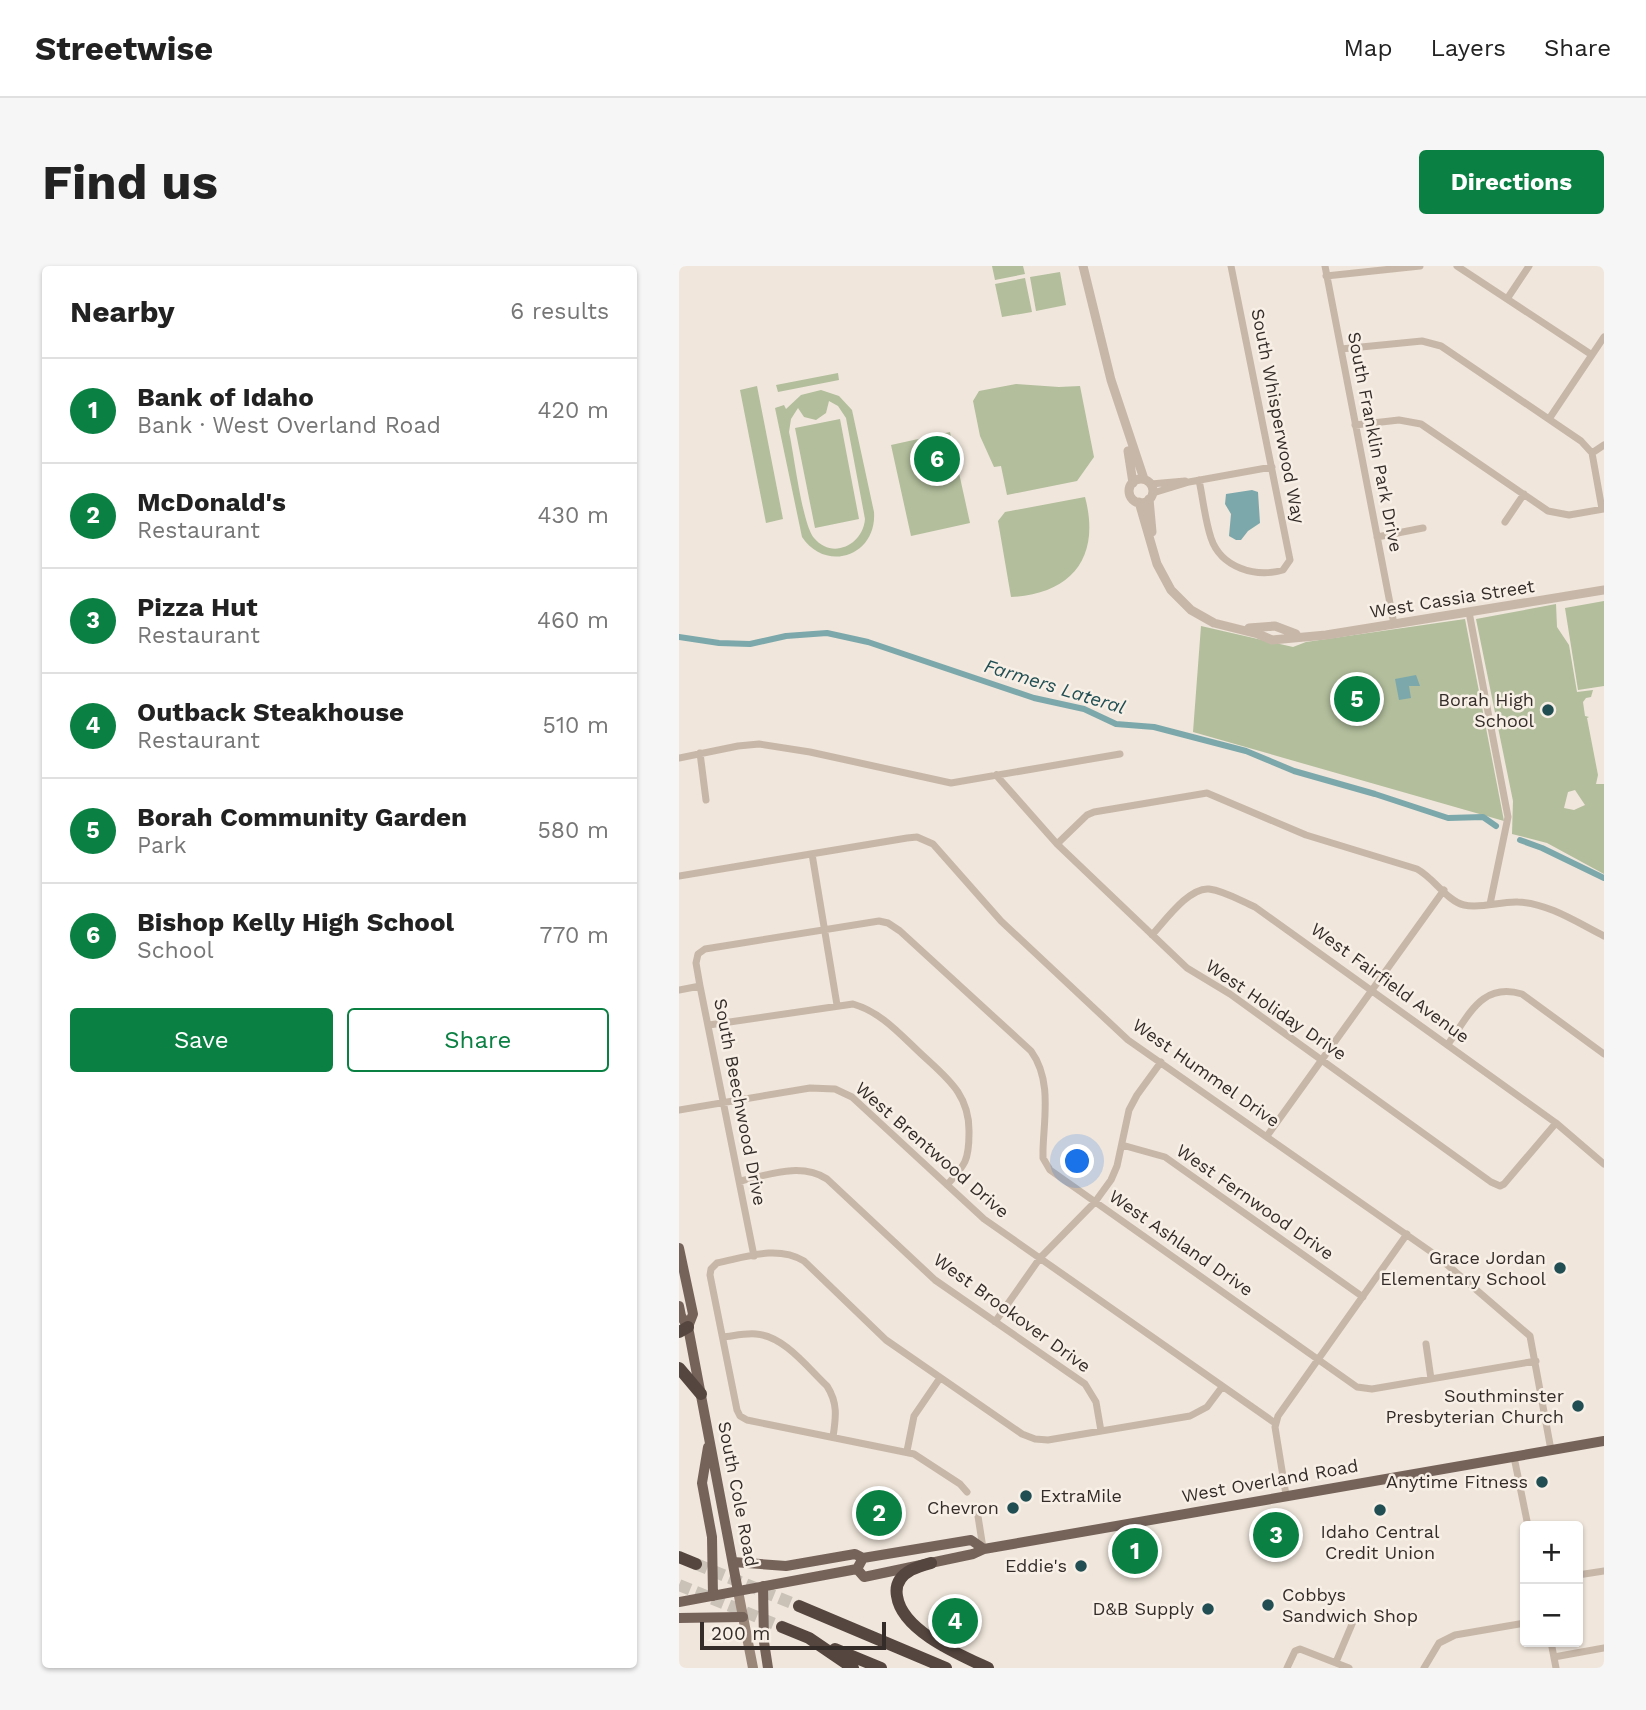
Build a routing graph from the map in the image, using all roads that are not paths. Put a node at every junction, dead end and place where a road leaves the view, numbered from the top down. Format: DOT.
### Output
graph roads {
  1 [pos="1083,266"];
  2 [pos="1231,266"];
  3 [pos="1325,266"];
  4 [pos="1420,266"];
  5 [pos="1457,266"];
  6 [pos="1529,266"];
  7 [pos="1326,276"];
  8 [pos="1507,299"];
  9 [pos="1604,337"];
  10 [pos="1341,349"];
  11 [pos="1592,355"];
  12 [pos="1549,419"];
  13 [pos="1355,425"];
  14 [pos="1126,432"];
  15 [pos="1604,445"];
  16 [pos="1591,453"];
  17 [pos="1272,467"];
  18 [pos="1199,480"];
  19 [pos="1133,483"];
  20 [pos="1149,489"];
  21 [pos="1524,494"];
  22 [pos="1139,502"];
  23 [pos="1603,509"];
  24 [pos="1505,522"];
  25 [pos="1423,528"];
  26 [pos="1377,537"];
  27 [pos="1153,547"];
  28 [pos="1604,590"];
  29 [pos="1469,612"];
  30 [pos="1394,624"];
  31 [pos="1233,627"];
  32 [pos="1305,636"];
  33 [pos="700,753"];
  34 [pos="1121,754"];
  35 [pos="679,758"];
  36 [pos="996,775"];
  37 [pos="706,800"];
  38 [pos="1057,844"];
  39 [pos="812,853"];
  40 [pos="679,876"];
  41 [pos="1444,890"];
  42 [pos="1490,904"];
  43 [pos="825,929"];
  44 [pos="1152,936"];
  45 [pos="1604,936"];
  46 [pos="698,954"];
  47 [pos="700,986"];
  48 [pos="679,990"];
  49 [pos="1372,990"];
  50 [pos="837,1005"];
  51 [pos="709,1025"];
  52 [pos="1448,1044"];
  53 [pos="1604,1054"];
  54 [pos="1322,1060"];
  55 [pos="1161,1062"];
  56 [pos="724,1102"];
  57 [pos="679,1110"];
  58 [pos="1556,1123"];
  59 [pos="1267,1136"];
  60 [pos="1122,1145"];
  61 [pos="1604,1164"];
  62 [pos="740,1181"];
  63 [pos="947,1185"];
  64 [pos="1095,1202"];
  65 [pos="1407,1234"];
  66 [pos="679,1248"];
  67 [pos="754,1256"];
  68 [pos="1040,1258"];
  69 [pos="1363,1297"];
  70 [pos="679,1306"];
  71 [pos="995,1322"];
  72 [pos="682,1328"];
  73 [pos="723,1337"];
  74 [pos="1426,1344"];
  75 [pos="1318,1358"];
  76 [pos="1536,1362"];
  77 [pos="679,1368"];
  78 [pos="940,1378"];
  79 [pos="1431,1379"];
  80 [pos="1222,1387"];
  81 [pos="701,1394"];
  82 [pos="1275,1423"];
  83 [pos="1101,1431"];
  84 [pos="832,1437"];
  85 [pos="709,1441"];
  86 [pos="1604,1441"];
  87 [pos="1551,1450"];
  88 [pos="907,1451"];
  89 [pos="1514,1457"];
  90 [pos="967,1492"];
  91 [pos="1286,1495"];
  92 [pos="977,1510"];
  93 [pos="1527,1521"];
  94 [pos="983,1549"];
  95 [pos="679,1557"];
  96 [pos="863,1558"];
  97 [pos="733,1562"];
  98 [pos="931,1563"];
  99 [pos="696,1564"];
  100 [pos="857,1569"];
  101 [pos="1604,1571"];
  102 [pos="1583,1574"];
  103 [pos="764,1586"];
  104 [pos="738,1591"];
  105 [pos="713,1596"];
  106 [pos="679,1602"];
  107 [pos="799,1606"];
  108 [pos="743,1617"];
  109 [pos="1355,1617"];
  110 [pos="679,1618"];
  111 [pos="1520,1624"];
  112 [pos="782,1627"];
  113 [pos="809,1638"];
  114 [pos="1552,1647"];
  115 [pos="1604,1648"];
  116 [pos="1553,1657"];
  117 [pos="1336,1662"];
  118 [pos="753,1668"];
  119 [pos="768,1668"];
  120 [pos="853,1668"];
  121 [pos="881,1668"];
  122 [pos="946,1668"];
  123 [pos="988,1668"];
  124 [pos="1287,1668"];
  125 [pos="1349,1668"];
  126 [pos="1424,1668"];
  127 [pos="1556,1668"];
  1 -- 14 [label="street"];
  2 -- 17 [label="street, South Whisperwood Way"];
  3 -- 7 [label="street, South Franklin Park Drive"];
  4 -- 7 [label="street"];
  5 -- 8 [label="street"];
  6 -- 8 [label="street"];
  7 -- 10 [label="street, South Franklin Park Drive"];
  8 -- 11 [label="street"];
  9 -- 11 [label="street"];
  10 -- 12 [label="street"];
  10 -- 13 [label="street, South Franklin Park Drive"];
  11 -- 12 [label="street"];
  12 -- 16 [label="street"];
  13 -- 21 [label="street"];
  13 -- 26 [label="street, South Franklin Park Drive"];
  14 -- 19 [label="street"];
  14 -- 20 [label="street"];
  15 -- 16 [label="street"];
  16 -- 23 [label="street"];
  17 -- 18 [label="street"];
  17 -- 18 [label="street, South Whisperwood Way"];
  18 -- 20 [label="street"];
  19 -- 20 [label="street"];
  19 -- 22 [label="street"];
  20 -- 22 [label="street"];
  20 -- 27 [label="street"];
  21 -- 23 [label="street"];
  21 -- 24 [label="street"];
  22 -- 27 [label="street"];
  25 -- 26 [label="street"];
  26 -- 30 [label="street, South Franklin Park Drive"];
  27 -- 31 [label="street, West Cassia Street"];
  28 -- 29 [label="street, West Cassia Street"];
  29 -- 30 [label="street, West Cassia Street"];
  29 -- 42 [label="street"];
  30 -- 32 [label="street, West Cassia Street"];
  31 -- 32 [label="street"];
  31 -- 32 [label="street, West Cassia Street"];
  33 -- 35 [label="street"];
  33 -- 36 [label="street"];
  33 -- 37 [label="street"];
  34 -- 36 [label="street"];
  36 -- 38 [label="street, West Holiday Drive"];
  38 -- 41 [label="street"];
  38 -- 44 [label="street, West Holiday Drive"];
  39 -- 40 [label="street, West Hummel Drive"];
  39 -- 43 [label="street"];
  39 -- 55 [label="street, West Hummel Drive"];
  41 -- 42 [label="street"];
  41 -- 49 [label="street"];
  42 -- 45 [label="street"];
  43 -- 46 [label="street, West Ashland Drive"];
  43 -- 50 [label="street"];
  43 -- 64 [label="street, West Ashland Drive"];
  44 -- 49 [label="street, West Fairfield Avenue"];
  44 -- 54 [label="street, West Holiday Drive"];
  46 -- 47 [label="street, South Beechwood Drive"];
  47 -- 48 [label="street"];
  47 -- 51 [label="street, South Beechwood Drive"];
  49 -- 52 [label="street, West Fairfield Avenue"];
  49 -- 54 [label="street"];
  50 -- 51 [label="street"];
  50 -- 63 [label="street"];
  51 -- 56 [label="street, South Beechwood Drive"];
  52 -- 53 [label="street"];
  52 -- 58 [label="street, West Fairfield Avenue"];
  54 -- 58 [label="street, West Holiday Drive"];
  54 -- 59 [label="street"];
  55 -- 59 [label="street, West Hummel Drive"];
  55 -- 60 [label="street"];
  56 -- 57 [label="street, West Brentwood Drive"];
  56 -- 62 [label="street, South Beechwood Drive"];
  56 -- 63 [label="street, West Brentwood Drive"];
  58 -- 61 [label="street, West Fairfield Avenue"];
  59 -- 65 [label="street, West Hummel Drive"];
  60 -- 64 [label="street"];
  60 -- 69 [label="street, West Fernwood Drive"];
  62 -- 67 [label="street, South Beechwood Drive"];
  62 -- 71 [label="street, West Brookover Drive"];
  63 -- 68 [label="street, West Brentwood Drive"];
  64 -- 68 [label="street"];
  64 -- 75 [label="street, West Ashland Drive"];
  65 -- 69 [label="street"];
  65 -- 76 [label="street, West Hummel Drive"];
  66 -- 72 [label="main road, South Cole Road"];
  67 -- 73 [label="street"];
  67 -- 78 [label="street"];
  68 -- 71 [label="street"];
  68 -- 80 [label="street, West Brentwood Drive"];
  69 -- 75 [label="street"];
  70 -- 72 [label="main road, South Cole Road"];
  71 -- 83 [label="street, West Brookover Drive"];
  72 -- 81 [label="main road, South Cole Road"];
  73 -- 84 [label="street"];
  73 -- 84 [label="street"];
  74 -- 79 [label="street"];
  75 -- 79 [label="street, West Ashland Drive"];
  75 -- 82 [label="street"];
  76 -- 79 [label="street, West Ashland Drive"];
  76 -- 87 [label="street, West Hummel Drive"];
  77 -- 81 [label="highway"];
  78 -- 83 [label="street"];
  78 -- 88 [label="street"];
  80 -- 82 [label="street, West Brentwood Drive"];
  80 -- 83 [label="street"];
  81 -- 85 [label="main road, South Cole Road"];
  82 -- 91 [label="street"];
  84 -- 88 [label="street"];
  85 -- 97 [label="main road, South Cole Road"];
  85 -- 105 [label="main road"];
  86 -- 87 [label="main road, West Overland Road"];
  87 -- 89 [label="main road, West Overland Road"];
  88 -- 90 [label="street"];
  89 -- 91 [label="main road, West Overland Road"];
  89 -- 93 [label="street"];
  91 -- 94 [label="main road, West Overland Road"];
  92 -- 94 [label="street"];
  94 -- 96 [label="main road, West Overland Road"];
  94 -- 98 [label="main road, West Overland Road"];
  95 -- 99 [label="highway"];
  96 -- 97 [label="main road, West Overland Road"];
  96 -- 100 [label="main road"];
  97 -- 104 [label="main road, South Cole Road"];
  98 -- 100 [label="main road, West Overland Road"];
  98 -- 123 [label="highway"];
  100 -- 103 [label="main road, West Overland Road"];
  101 -- 102 [label="street"];
  103 -- 104 [label="main road, West Overland Road"];
  103 -- 119 [label="main road"];
  104 -- 105 [label="main road, West Overland Road"];
  104 -- 108 [label="main road, South Cole Road"];
  105 -- 106 [label="main road, West Overland Road"];
  107 -- 122 [label="highway"];
  108 -- 110 [label="main road"];
  108 -- 118 [label="main road, South Cole Road"];
  109 -- 117 [label="street"];
  111 -- 126 [label="street"];
  112 -- 113 [label="highway"];
  113 -- 120 [label="highway"];
  113 -- 121 [label="highway"];
  114 -- 116 [label="street"];
  115 -- 116 [label="street"];
  116 -- 127 [label="street"];
  117 -- 124 [label="street"];
  117 -- 125 [label="street"];
}
